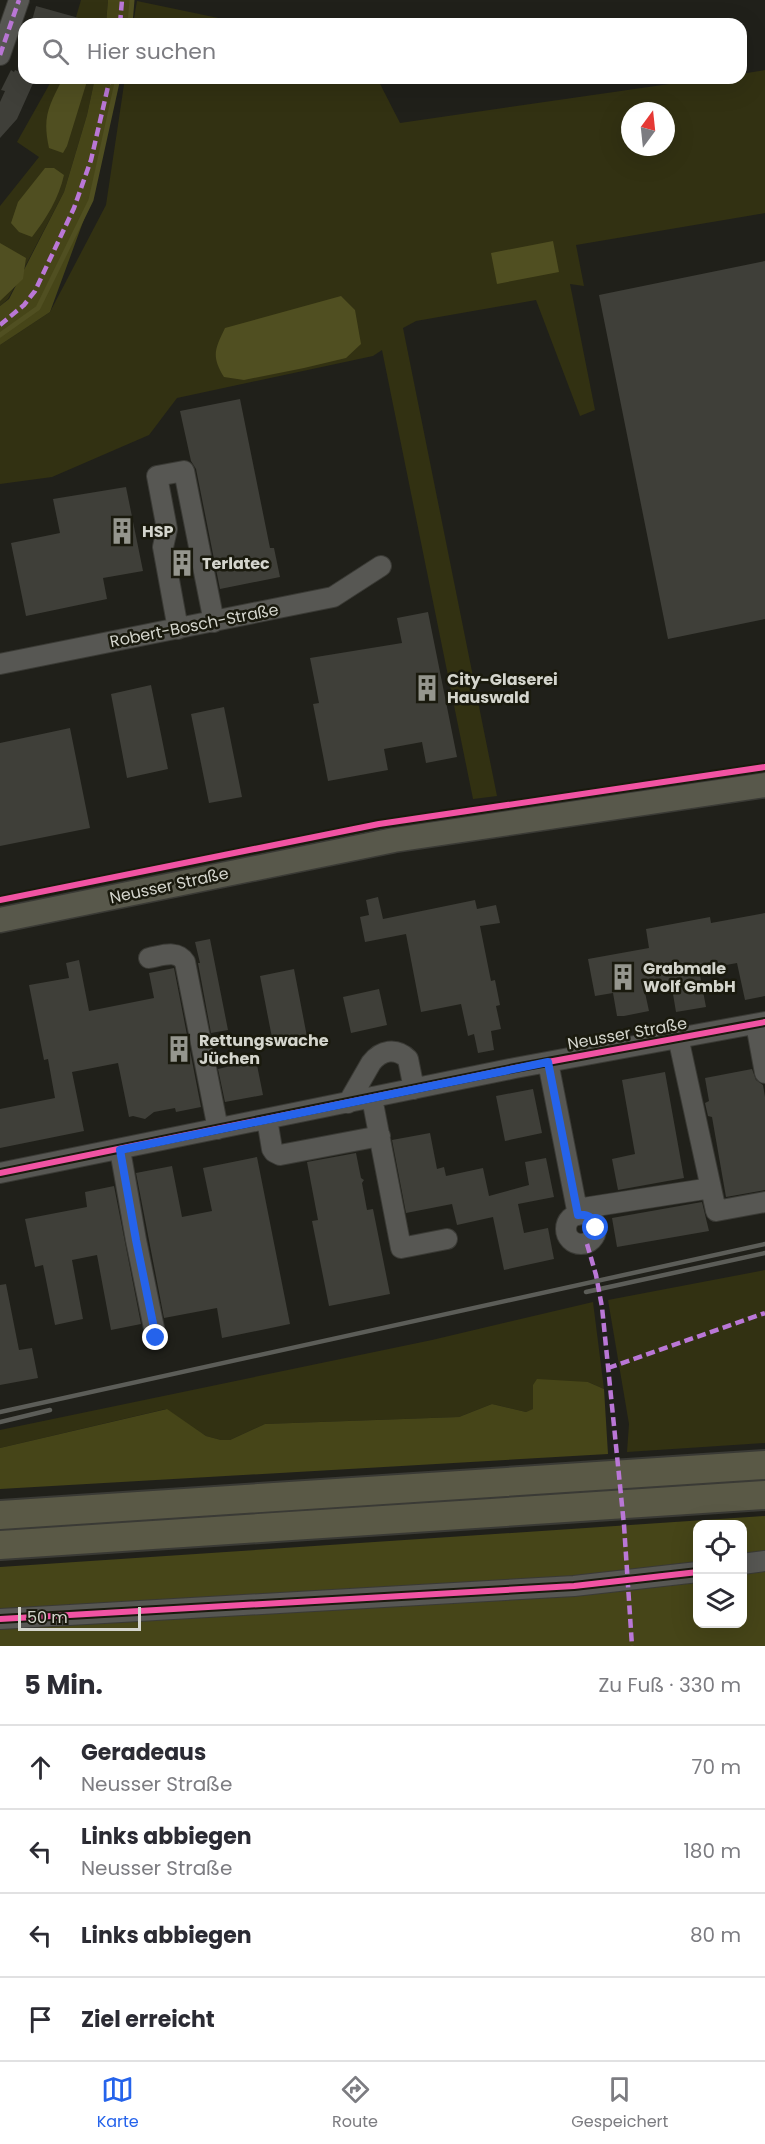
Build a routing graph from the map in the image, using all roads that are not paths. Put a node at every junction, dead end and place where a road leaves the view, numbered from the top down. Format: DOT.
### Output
graph roads {
  1 [pos="19,0"];
  2 [pos="0,55"];
  3 [pos="381,566"];
  4 [pos="214,622"];
  5 [pos="178,629"];
  6 [pos="0,664"];
  7 [pos="765,785"];
  8 [pos="0,920"];
  9 [pos="149,958"];
  10 [pos="760,1023"];
  11 [pos="678,1037"];
  12 [pos="548,1062"];
  13 [pos="760,1064"];
  14 [pos="414,1089"];
  15 [pos="372,1098"];
  16 [pos="348,1103"];
  17 [pos="267,1119"];
  18 [pos="218,1129"];
  19 [pos="380,1137"];
  20 [pos="120,1150"];
  21 [pos="0,1173"];
  22 [pos="711,1188"];
  23 [pos="765,1202"];
  24 [pos="447,1239"];
  25 [pos="156,1338"];
  26 [pos="765,1465"];
  27 [pos="765,1495"];
  28 [pos="0,1515"];
  29 [pos="0,1545"];
  30 [pos="765,1561"];
  31 [pos="747,1563"];
  32 [pos="693,1573"];
  33 [pos="0,1619"];
  1 -- 2 [label="street"];
  3 -- 4 [label="street, Robert-Bosch-Straße"];
  4 -- 5 [label="street, Robert-Bosch-Straße"];
  4 -- 5 [label="street"];
  5 -- 6 [label="street, Robert-Bosch-Straße"];
  7 -- 8 [label="main road, Neusser Straße"];
  9 -- 18 [label="street"];
  10 -- 11 [label="street, Neusser Straße"];
  10 -- 13 [label="street"];
  11 -- 12 [label="street, Neusser Straße"];
  11 -- 22 [label="street"];
  12 -- 14 [label="street, Neusser Straße"];
  12 -- 22 [label="street, Neusser Straße"];
  14 -- 15 [label="street, Neusser Straße"];
  14 -- 16 [label="street"];
  15 -- 16 [label="street, Neusser Straße"];
  15 -- 19 [label="street"];
  16 -- 17 [label="street, Neusser Straße"];
  17 -- 18 [label="street, Neusser Straße"];
  17 -- 19 [label="street"];
  18 -- 20 [label="street, Neusser Straße"];
  19 -- 24 [label="street"];
  20 -- 21 [label="street, Neusser Straße"];
  20 -- 25 [label="street"];
  22 -- 23 [label="street"];
  26 -- 28 [label="highway"];
  27 -- 29 [label="highway"];
  30 -- 31 [label="street"];
  32 -- 33 [label="street"];
}
